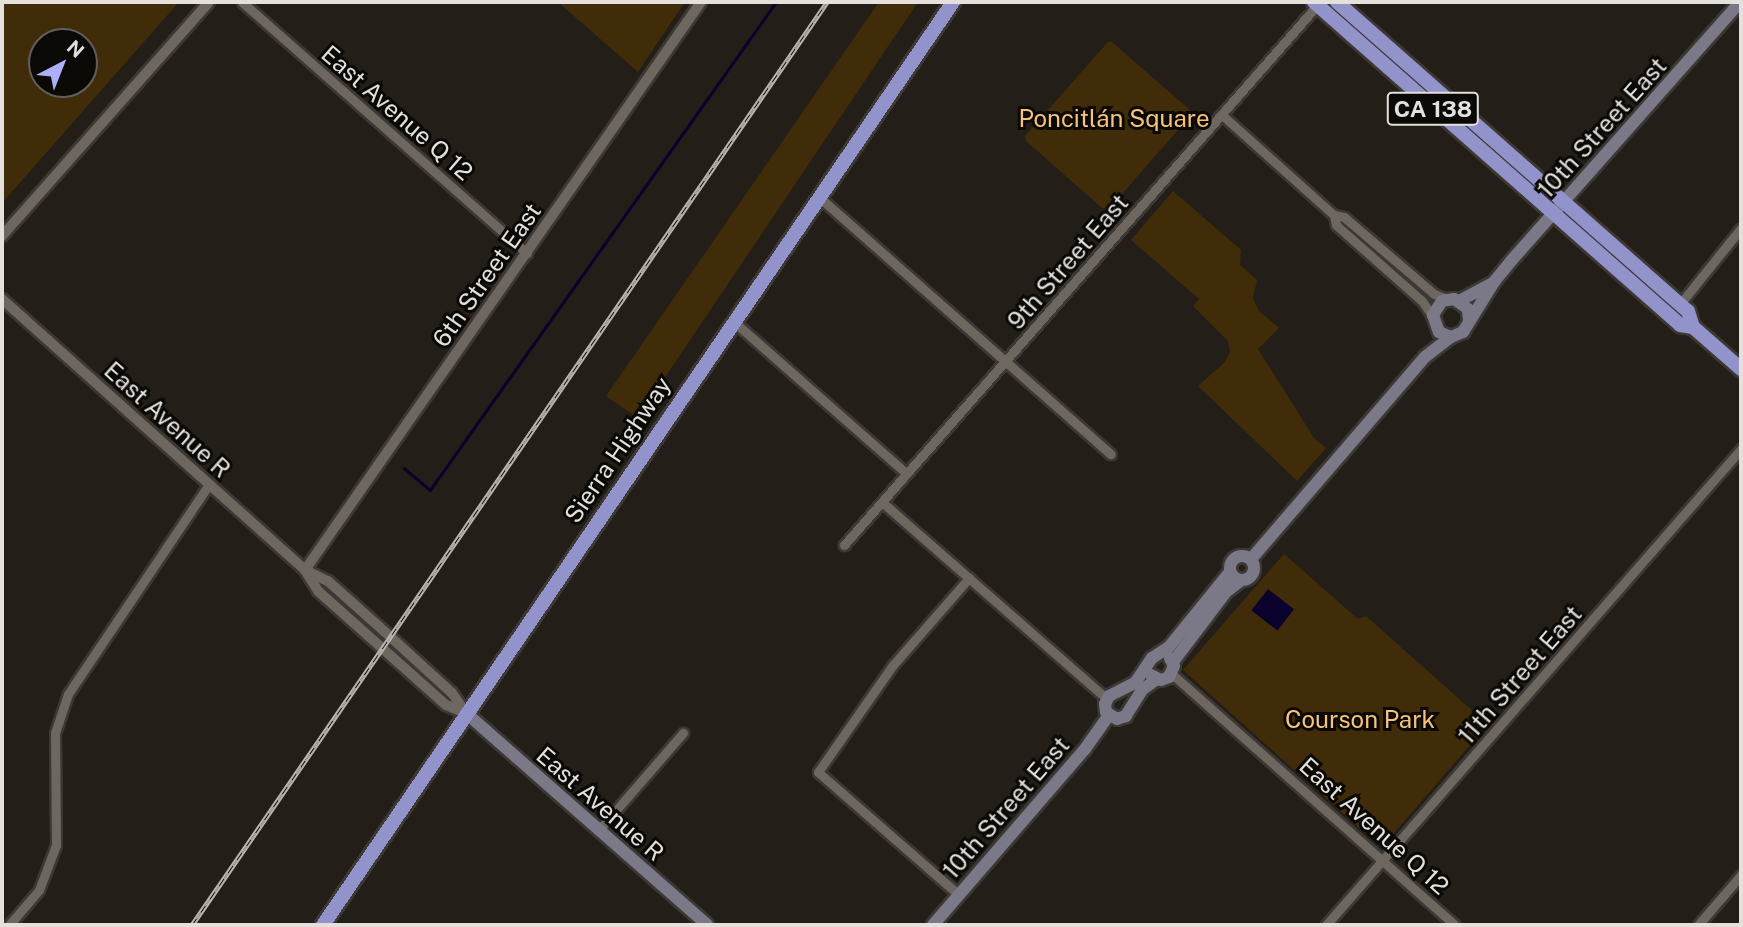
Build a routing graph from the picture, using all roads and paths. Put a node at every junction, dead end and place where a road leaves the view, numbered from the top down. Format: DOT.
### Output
graph roads {
  1 [pos="209,2"];
  2 [pos="242,2"];
  3 [pos="701,2"];
  4 [pos="953,2"];
  5 [pos="1337,2"];
  6 [pos="1740,2"];
  7 [pos="1317,3"];
  8 [pos="1222,115"];
  9 [pos="819,197"];
  10 [pos="1558,209"];
  11 [pos="1334,215"];
  12 [pos="1741,228"];
  13 [pos="2,236"];
  14 [pos="527,253"];
  15 [pos="1494,282"];
  16 [pos="2,299"];
  17 [pos="1454,300"];
  18 [pos="1681,304"];
  19 [pos="733,321"];
  20 [pos="1469,321"];
  21 [pos="1434,322"];
  22 [pos="1693,327"];
  23 [pos="1451,337"];
  24 [pos="1425,357"];
  25 [pos="1006,361"];
  26 [pos="1741,369"];
  27 [pos="1741,449"];
  28 [pos="1111,454"];
  29 [pos="906,474"];
  30 [pos="208,486"];
  31 [pos="882,502"];
  32 [pos="844,545"];
  33 [pos="1252,558"];
  34 [pos="305,570"];
  35 [pos="1235,577"];
  36 [pos="969,578"];
  37 [pos="1160,654"];
  38 [pos="1148,665"];
  39 [pos="1172,668"];
  40 [pos="1157,679"];
  41 [pos="1120,693"];
  42 [pos="1107,699"];
  43 [pos="1131,705"];
  44 [pos="466,713"];
  45 [pos="1109,715"];
  46 [pos="683,733"];
  47 [pos="598,831"];
  48 [pos="1383,860"];
  49 [pos="1741,875"];
  50 [pos="959,895"];
  51 [pos="9,925"];
  52 [pos="323,925"];
  53 [pos="707,925"];
  54 [pos="933,925"];
  55 [pos="1326,925"];
  56 [pos="1455,925"];
  57 [pos="1698,925"];
  1 -- 13 [label="street"];
  2 -- 14 [label="street, East Avenue Q 12"];
  3 -- 14 [label="street, 6th Street East"];
  4 -- 9 [label="highway, Sierra Highway"];
  5 -- 10 [label="highway, CA 138"];
  6 -- 10 [label="main road, 10th Street East"];
  7 -- 8 [label="street, 9th Street East"];
  7 -- 10 [label="highway, CA 138"];
  8 -- 11 [label="street"];
  8 -- 25 [label="street, 9th Street East"];
  9 -- 19 [label="highway, Sierra Highway"];
  9 -- 25 [label="street"];
  10 -- 15 [label="main road, 10th Street East"];
  10 -- 18 [label="highway, CA 138"];
  10 -- 22 [label="highway, CA 138"];
  11 -- 17 [label="street"];
  11 -- 21 [label="street"];
  12 -- 18 [label="street"];
  14 -- 34 [label="street, 6th Street East"];
  15 -- 17 [label="main road, 10th Street East"];
  15 -- 20 [label="main road, 10th Street East"];
  16 -- 30 [label="street, East Avenue R"];
  17 -- 20 [label="main road"];
  17 -- 21 [label="main road"];
  18 -- 22 [label="highway, CA 138"];
  19 -- 29 [label="street"];
  19 -- 44 [label="highway, Sierra Highway"];
  20 -- 23 [label="main road"];
  21 -- 23 [label="main road"];
  21 -- 24 [label="main road"];
  22 -- 26 [label="highway, CA 138"];
  23 -- 24 [label="main road"];
  24 -- 33 [label="main road"];
  25 -- 28 [label="street"];
  25 -- 29 [label="street, 9th Street East"];
  27 -- 48 [label="street, 11th Street East"];
  29 -- 31 [label="street, 9th Street East"];
  30 -- 34 [label="street, East Avenue R"];
  30 -- 51 [label="street"];
  31 -- 32 [label="street, 9th Street East"];
  31 -- 36 [label="street"];
  33 -- 35 [label="main road"];
  33 -- 35 [label="main road"];
  34 -- 44 [label="street, East Avenue R"];
  35 -- 37 [label="main road"];
  35 -- 39 [label="main road"];
  36 -- 42 [label="street"];
  36 -- 50 [label="street"];
  37 -- 38 [label="main road"];
  37 -- 39 [label="main road"];
  38 -- 40 [label="main road"];
  38 -- 41 [label="main road"];
  39 -- 40 [label="main road"];
  39 -- 48 [label="street, East Avenue Q 12"];
  40 -- 43 [label="main road"];
  41 -- 42 [label="main road"];
  41 -- 43 [label="main road"];
  42 -- 45 [label="main road"];
  43 -- 45 [label="main road"];
  44 -- 47 [label="main road, East Avenue R"];
  44 -- 52 [label="highway, Sierra Highway"];
  45 -- 50 [label="main road, 10th Street East"];
  46 -- 47 [label="street"];
  47 -- 53 [label="main road, East Avenue R"];
  48 -- 55 [label="street, 11th Street East"];
  48 -- 56 [label="street, East Avenue Q 12"];
  49 -- 57 [label="street"];
  50 -- 54 [label="main road, 10th Street East"];
}
